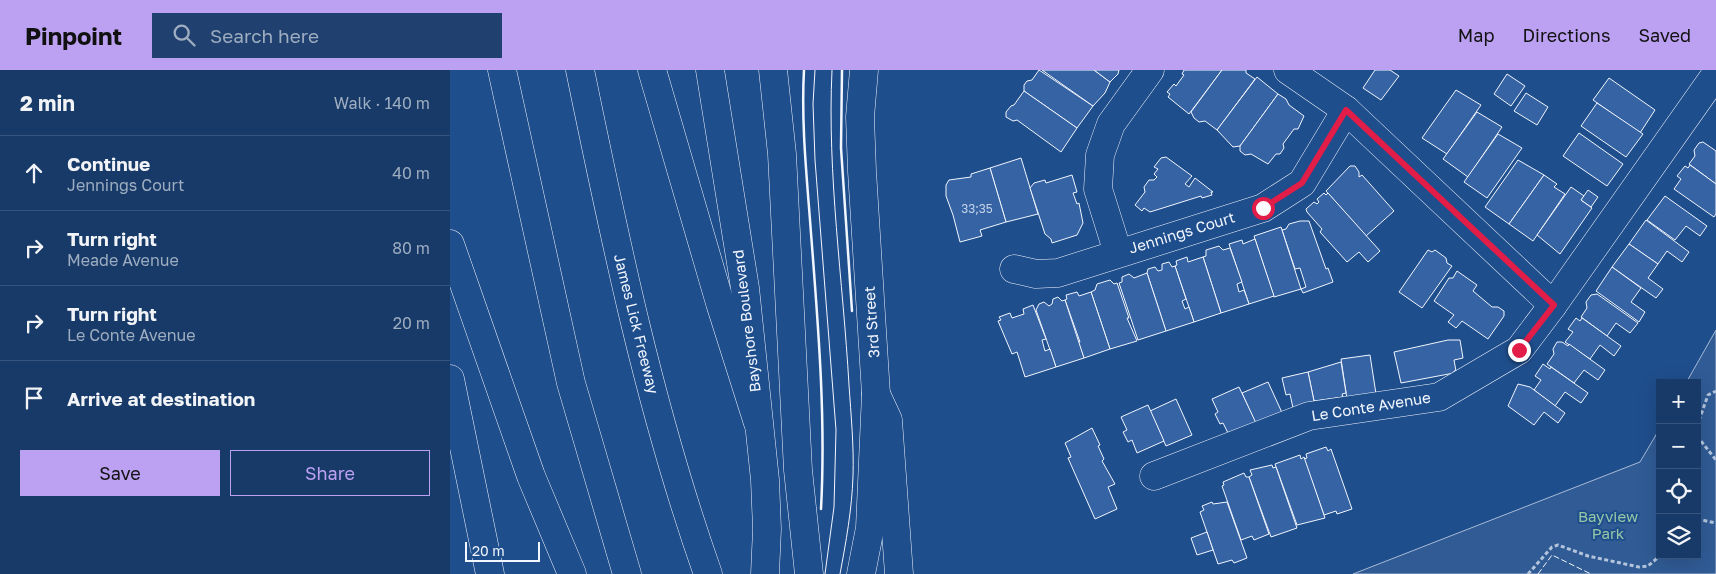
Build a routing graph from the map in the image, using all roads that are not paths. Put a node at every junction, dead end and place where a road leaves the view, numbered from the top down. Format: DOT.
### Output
graph roads {
  1 [pos="502,70"];
  2 [pos="580,70"];
  3 [pos="652,70"];
  4 [pos="710,70"];
  5 [pos="773,70"];
  6 [pos="864,70"];
  7 [pos="1150,70"];
  8 [pos="1288,70"];
  9 [pos="1716,74"];
  10 [pos="1346,110"];
  11 [pos="450,244"];
  12 [pos="1118,253"];
  13 [pos="1014,269"];
  14 [pos="1554,305"];
  15 [pos="450,379"];
  16 [pos="876,394"];
  17 [pos="758,423"];
  18 [pos="1154,476"];
  19 [pos="490,574"];
  20 [pos="572,574"];
  21 [pos="627,574"];
  22 [pos="708,574"];
  23 [pos="765,574"];
  24 [pos="809,574"];
  25 [pos="861,574"];
  26 [pos="899,574"];
  1 -- 21 [label="main road"];
  2 -- 22 [label="main road, James Lick Freeway"];
  3 -- 17 [label="main road"];
  4 -- 17 [label="main road, Bayshore Boulevard"];
  5 -- 24 [label="main road"];
  6 -- 16 [label="main road, 3rd Street"];
  7 -- 12 [label="main road, Jennings Court"];
  8 -- 10 [label="main road"];
  9 -- 14 [label="main road, Le Conte Avenue"];
  10 -- 12 [label="main road, Jennings Court"];
  10 -- 14 [label="main road"];
  11 -- 20 [label="main road"];
  12 -- 13 [label="main road, Jennings Court"];
  14 -- 18 [label="main road, Le Conte Avenue"];
  15 -- 19 [label="main road"];
  16 -- 25 [label="main road, 3rd Street"];
  16 -- 26 [label="main road"];
  17 -- 23 [label="main road, Bayshore Boulevard"];
}
